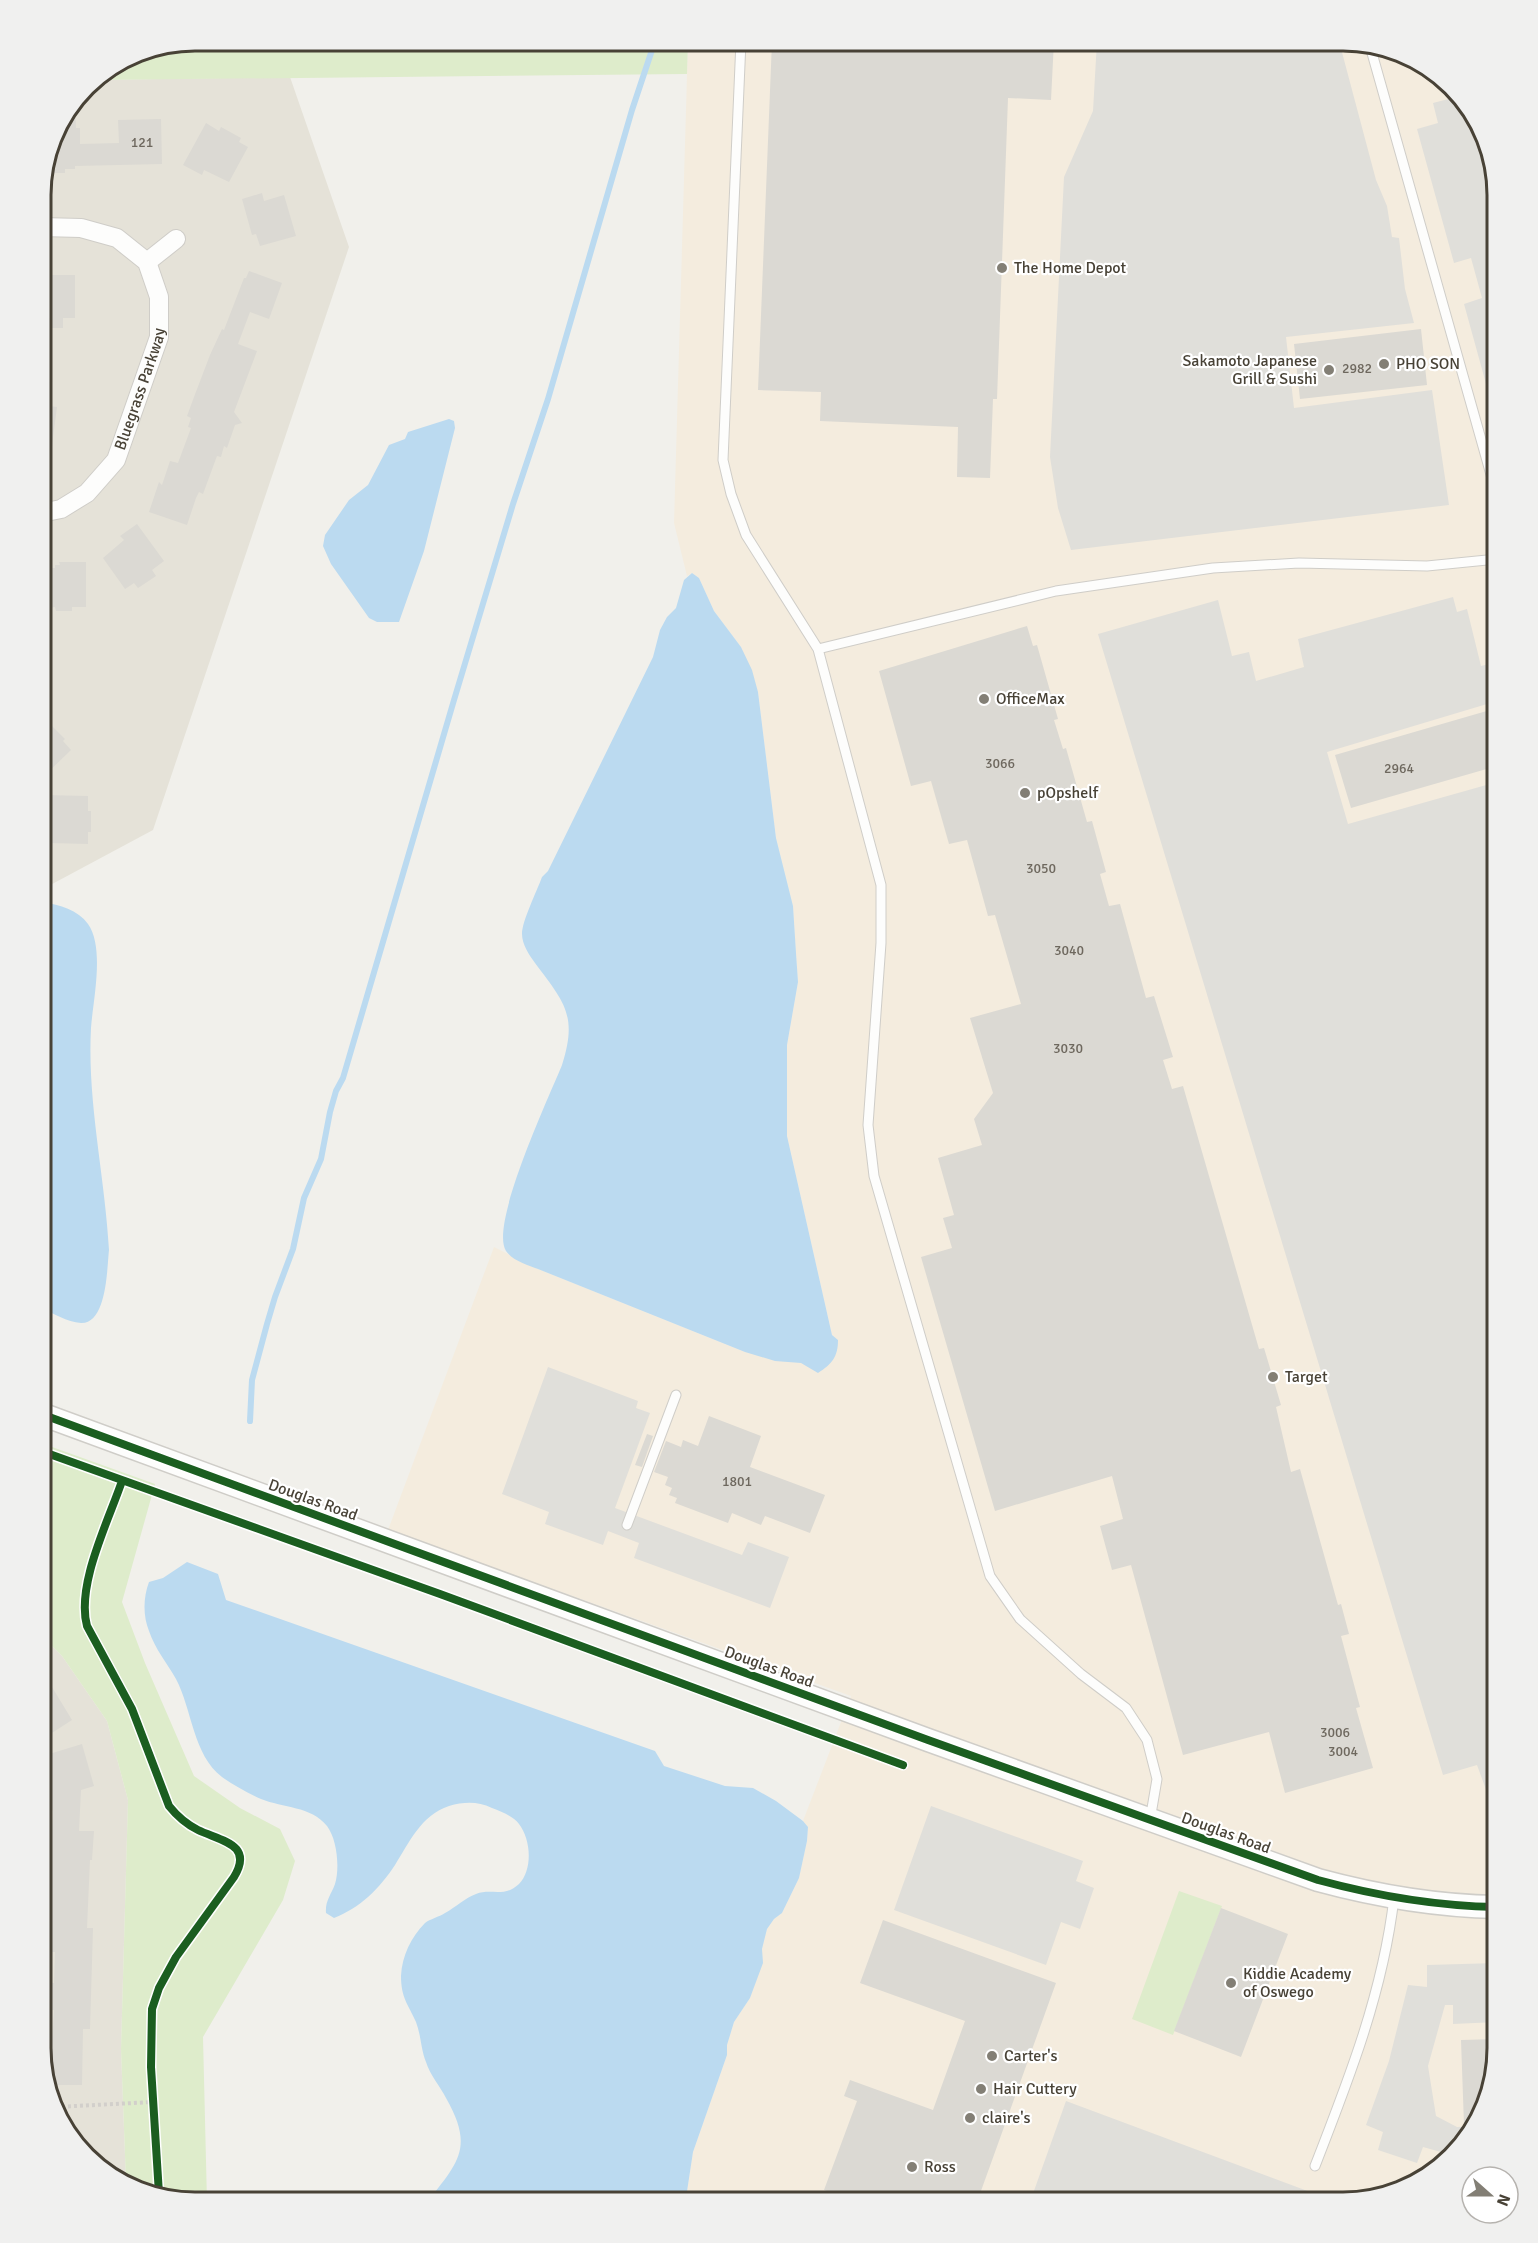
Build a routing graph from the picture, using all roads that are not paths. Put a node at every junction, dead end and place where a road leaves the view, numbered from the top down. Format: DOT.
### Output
graph roads {
  1 [pos="741,51"];
  2 [pos="1372,54"];
  3 [pos="51,227"];
  4 [pos="176,239"];
  5 [pos="147,262"];
  6 [pos="1487,461"];
  7 [pos="51,511"];
  8 [pos="1487,560"];
  9 [pos="818,649"];
  10 [pos="676,1395"];
  11 [pos="51,1418"];
  12 [pos="627,1525"];
  13 [pos="1150,1820"];
  14 [pos="1394,1898"];
  15 [pos="1487,1906"];
  16 [pos="1315,2166"];
  1 -- 9 [label="lane"];
  2 -- 6 [label="lane"];
  3 -- 5 [label="street"];
  4 -- 5 [label="street"];
  5 -- 7 [label="street, Bluegrass Parkway"];
  8 -- 9 [label="lane"];
  9 -- 13 [label="lane"];
  10 -- 12 [label="lane"];
  11 -- 13 [label="street, Douglas Road"];
  13 -- 14 [label="street, Douglas Road"];
  14 -- 15 [label="street, Douglas Road"];
  14 -- 16 [label="lane"];
}
